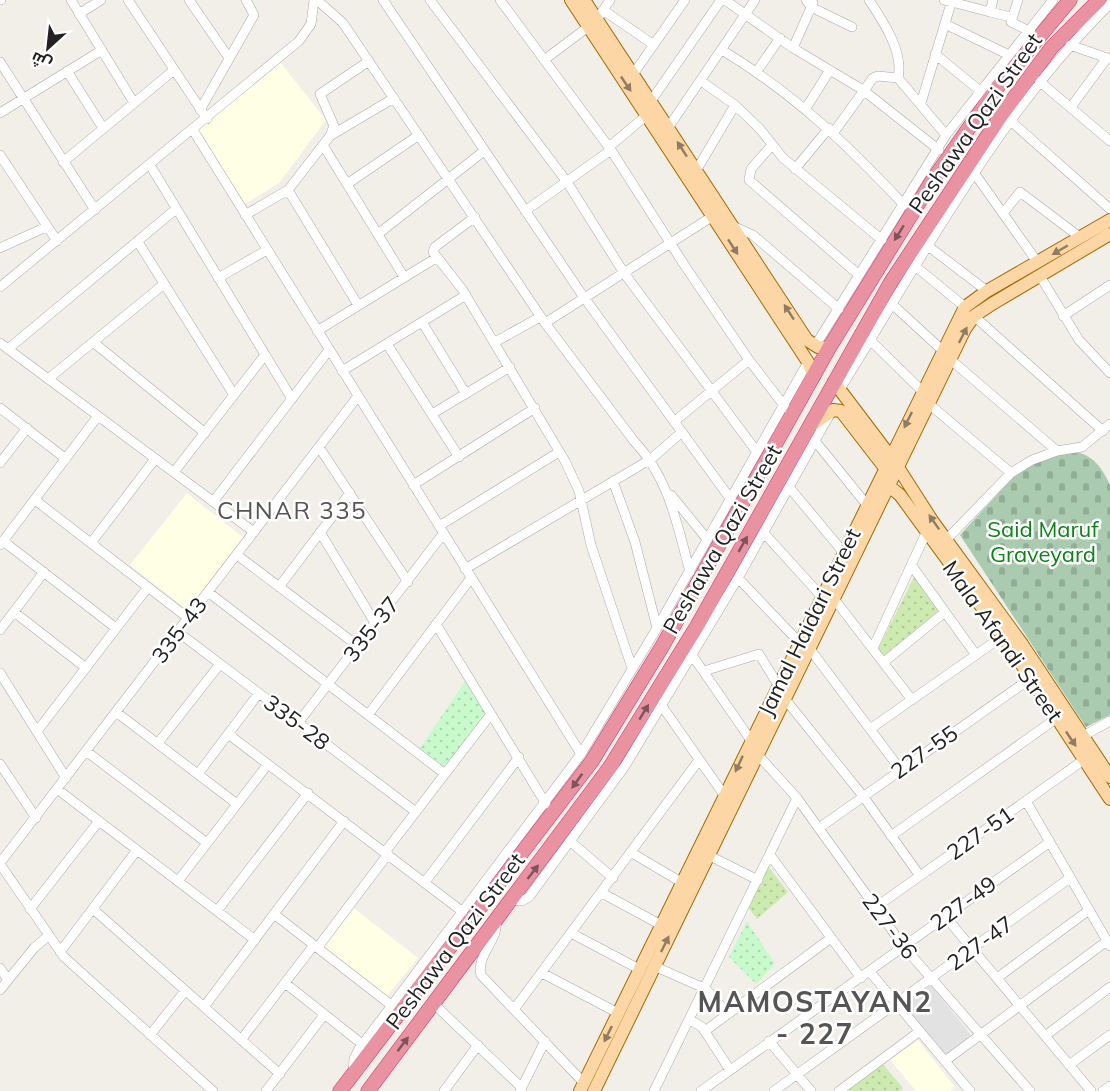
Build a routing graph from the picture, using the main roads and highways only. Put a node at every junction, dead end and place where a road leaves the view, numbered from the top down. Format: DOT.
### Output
graph roads {
  1 [pos="571,0"];
  2 [pos="584,0"];
  3 [pos="1070,0"];
  4 [pos="1101,5"];
  5 [pos="596,19"];
  6 [pos="619,63"];
  7 [pos="936,154"];
  8 [pos="934,178"];
  9 [pos="1110,220"];
  10 [pos="1110,235"];
  11 [pos="1039,269"];
  12 [pos="969,311"];
  13 [pos="822,347"];
  14 [pos="814,376"];
  15 [pos="937,376"];
  16 [pos="837,386"];
  17 [pos="812,435"];
  18 [pos="885,458"];
  19 [pos="901,473"];
  20 [pos="892,489"];
  21 [pos="663,645"];
  22 [pos="805,645"];
  23 [pos="1018,647"];
  24 [pos="686,655"];
  25 [pos="640,681"];
  26 [pos="784,682"];
  27 [pos="657,692"];
  28 [pos="1110,777"];
  29 [pos="1110,799"];
  30 [pos="456,942"];
  31 [pos="471,955"];
  32 [pos="634,994"];
  33 [pos="586,1088"];
  34 [pos="340,1091"];
  35 [pos="368,1091"];
  1 -- 5 [label="main road"];
  2 -- 5 [label="main road"];
  3 -- 8 [label="highway, Peshawa Qazi Street"];
  4 -- 16 [label="highway, Peshawa Qazi Street"];
  5 -- 6 [label="main road"];
  13 -- 6 [label="main road, one-way"];
  6 -- 14 [label="main road, one-way"];
  7 -- 8 [label="highway"];
  8 -- 13 [label="highway, Peshawa Qazi Street, one-way"];
  9 -- 11 [label="main road, Jamal Haidari Street, one-way"];
  10 -- 11 [label="main road, Jamal Haidari Street"];
  11 -- 12 [label="main road, Jamal Haidari Street"];
  11 -- 12 [label="main road, Jamal Haidari Street"];
  12 -- 15 [label="main road, Jamal Haidari Street"];
  13 -- 14 [label="highway, Peshawa Qazi Street"];
  14 -- 21 [label="highway, Peshawa Qazi Street"];
  15 -- 18 [label="main road, Jamal Haidari Street, one-way"];
  15 -- 19 [label="main road, Jamal Haidari Street"];
  16 -- 17 [label="highway, Peshawa Qazi Street"];
  16 -- 18 [label="main road"];
  17 -- 18 [label="main road"];
  24 -- 17 [label="highway, Peshawa Qazi Street, one-way"];
  18 -- 22 [label="main road, Jamal Haidari Street"];
  19 -- 20 [label="main road, Jamal Haidari Street"];
  23 -- 19 [label="main road, Mala Afandi Street, one-way"];
  20 -- 22 [label="main road, Jamal Haidari Street"];
  20 -- 23 [label="main road, Mala Afandi Street"];
  21 -- 24 [label="highway"];
  21 -- 25 [label="highway, Peshawa Qazi Street"];
  22 -- 26 [label="main road, Jamal Haidari Street"];
  23 -- 28 [label="main road, Mala Afandi Street"];
  23 -- 29 [label="main road, Mala Afandi Street, one-way"];
  24 -- 27 [label="highway, Peshawa Qazi Street"];
  25 -- 27 [label="highway"];
  25 -- 30 [label="highway, Peshawa Qazi Street, one-way"];
  26 -- 32 [label="main road, Jamal Haidari Street, one-way"];
  32 -- 26 [label="main road, Jamal Haidari Street, one-way"];
  31 -- 27 [label="highway, Peshawa Qazi Street, one-way"];
  30 -- 31 [label="highway"];
  30 -- 34 [label="highway, Peshawa Qazi Street"];
  35 -- 31 [label="highway, Peshawa Qazi Street, one-way"];
  32 -- 33 [label="main road, Jamal Haidari Street"];
  32 -- 33 [label="main road, Jamal Haidari Street, one-way"];
}
